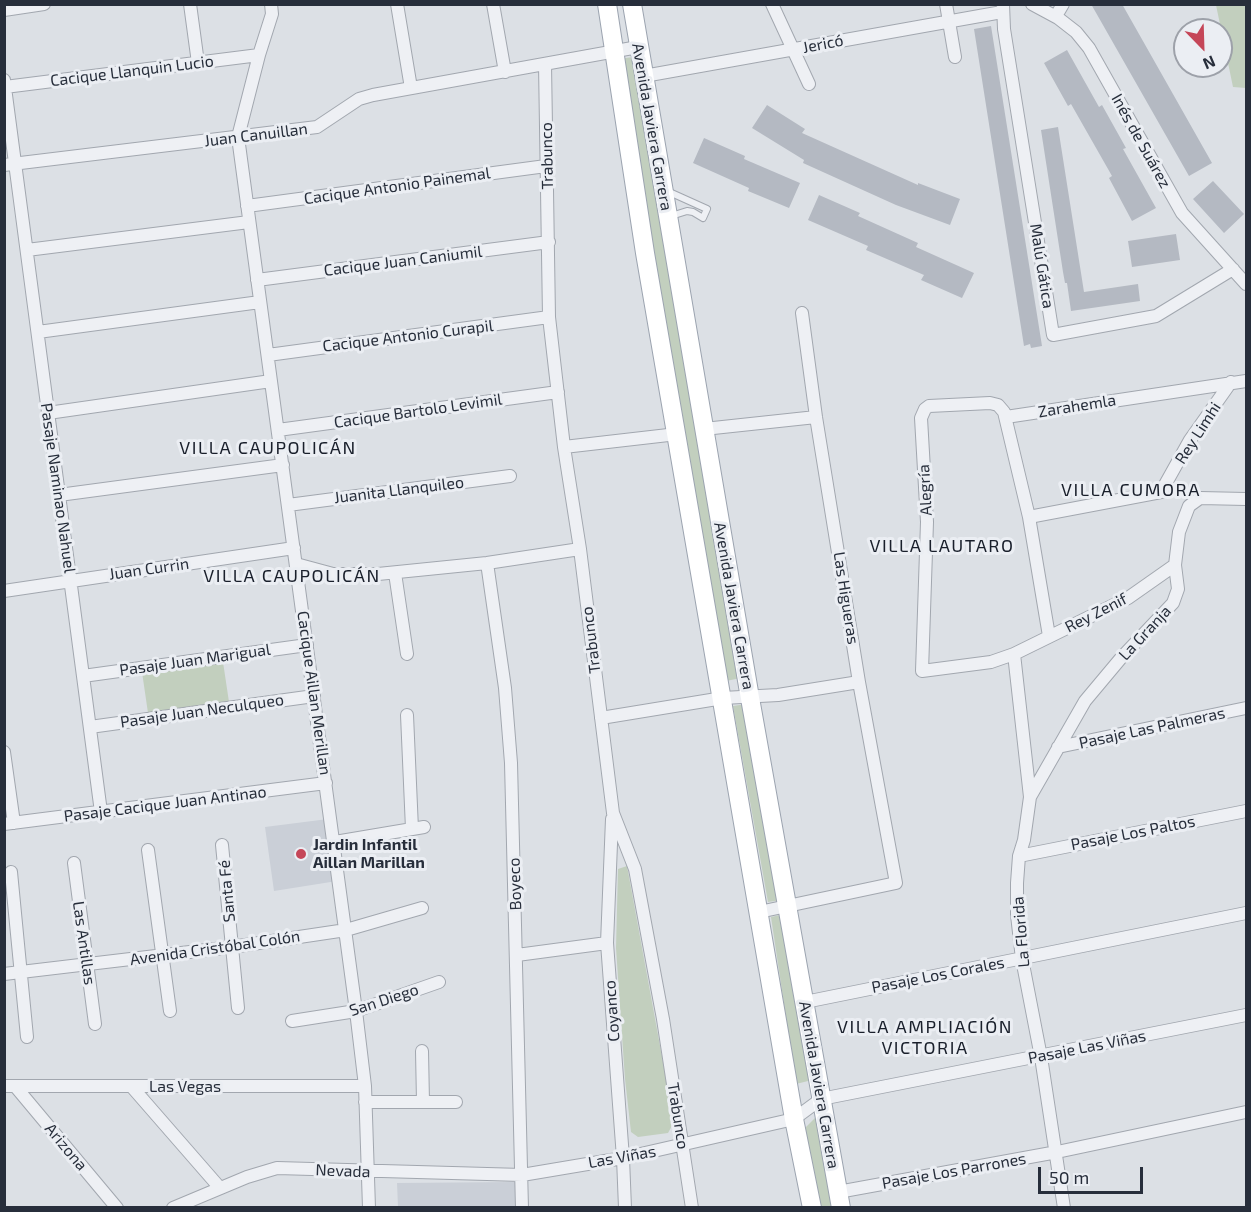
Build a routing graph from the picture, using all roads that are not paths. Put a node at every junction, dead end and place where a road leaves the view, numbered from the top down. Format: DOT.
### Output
graph roads {
  1 [pos="44,4"];
  2 [pos="190,4"];
  3 [pos="271,4"];
  4 [pos="397,4"];
  5 [pos="493,4"];
  6 [pos="607,4"];
  7 [pos="632,4"];
  8 [pos="772,4"];
  9 [pos="946,4"];
  10 [pos="1032,4"];
  11 [pos="1063,4"];
  12 [pos="1003,8"];
  13 [pos="4,9"];
  14 [pos="1056,16"];
  15 [pos="949,21"];
  16 [pos="638,48"];
  17 [pos="793,50"];
  18 [pos="614,52"];
  19 [pos="259,55"];
  20 [pos="955,57"];
  21 [pos="198,63"];
  22 [pos="545,64"];
  23 [pos="505,72"];
  24 [pos="644,76"];
  25 [pos="5,83"];
  26 [pos="810,84"];
  27 [pos="411,88"];
  28 [pos="238,137"];
  29 [pos="10,165"];
  30 [pos="546,166"];
  31 [pos="664,190"];
  32 [pos="247,206"];
  33 [pos="667,218"];
  34 [pos="249,222"];
  35 [pos="549,242"];
  36 [pos="27,250"];
  37 [pos="1233,269"];
  38 [pos="257,280"];
  39 [pos="1246,284"];
  40 [pos="260,302"];
  41 [pos="802,313"];
  42 [pos="549,318"];
  43 [pos="38,332"];
  44 [pos="267,355"];
  45 [pos="271,381"];
  46 [pos="1246,381"];
  47 [pos="1231,382"];
  48 [pos="558,392"];
  49 [pos="48,413"];
  50 [pos="816,417"];
  51 [pos="1006,417"];
  52 [pos="704,429"];
  53 [pos="278,430"];
  54 [pos="677,434"];
  55 [pos="564,447"];
  56 [pos="283,465"];
  57 [pos="510,476"];
  58 [pos="59,495"];
  59 [pos="1246,499"];
  60 [pos="288,505"];
  61 [pos="1029,517"];
  62 [pos="294,548"];
  63 [pos="580,549"];
  64 [pos="487,563"];
  65 [pos="296,564"];
  66 [pos="1175,565"];
  67 [pos="395,573"];
  68 [pos="70,581"];
  69 [pos="4,591"];
  70 [pos="1049,636"];
  71 [pos="307,645"];
  72 [pos="407,654"];
  73 [pos="1014,654"];
  74 [pos="922,671"];
  75 [pos="83,676"];
  76 [pos="859,682"];
  77 [pos="314,696"];
  78 [pos="723,698"];
  79 [pos="750,698"];
  80 [pos="1246,708"];
  81 [pos="407,715"];
  82 [pos="601,718"];
  83 [pos="90,727"];
  84 [pos="1058,747"];
  85 [pos="4,752"];
  86 [pos="326,783"];
  87 [pos="1030,797"];
  88 [pos="1246,811"];
  89 [pos="101,812"];
  90 [pos="613,813"];
  91 [pos="9,824"];
  92 [pos="334,842"];
  93 [pos="222,845"];
  94 [pos="148,850"];
  95 [pos="1019,856"];
  96 [pos="74,863"];
  97 [pos="11,872"];
  98 [pos="788,905"];
  99 [pos="422,908"];
  100 [pos="759,912"];
  101 [pos="1246,913"];
  102 [pos="346,930"];
  103 [pos="608,943"];
  104 [pos="232,947"];
  105 [pos="162,955"];
  106 [pos="517,955"];
  107 [pos="1022,959"];
  108 [pos="87,965"];
  109 [pos="20,972"];
  110 [pos="4,974"];
  111 [pos="439,982"];
  112 [pos="806,1002"];
  113 [pos="238,1008"];
  114 [pos="170,1011"];
  115 [pos="356,1011"];
  116 [pos="1246,1015"];
  117 [pos="292,1021"];
  118 [pos="95,1024"];
  119 [pos="27,1037"];
  120 [pos="422,1051"];
  121 [pos="1041,1057"];
  122 [pos="10,1086"];
  123 [pos="365,1086"];
  124 [pos="132,1087"];
  125 [pos="821,1099"];
  126 [pos="456,1101"];
  127 [pos="365,1102"];
  128 [pos="423,1102"];
  129 [pos="1246,1112"];
  130 [pos="794,1119"];
  131 [pos="684,1146"];
  132 [pos="1057,1152"];
  133 [pos="623,1158"];
  134 [pos="367,1172"];
  135 [pos="522,1175"];
  136 [pos="220,1188"];
  137 [pos="839,1200"];
  138 [pos="117,1208"];
  139 [pos="172,1208"];
  140 [pos="369,1208"];
  141 [pos="522,1208"];
  142 [pos="625,1208"];
  143 [pos="692,1208"];
  144 [pos="812,1208"];
  145 [pos="1064,1208"];
  1 -- 13 [label="street"];
  2 -- 21 [label="street"];
  3 -- 19 [label="street, Cacique Aillan Merillan"];
  4 -- 27 [label="street"];
  5 -- 23 [label="street"];
  6 -- 18 [label="main road, Avenida Javiera Carrera"];
  7 -- 16 [label="main road, Avenida Javiera Carrera"];
  8 -- 17 [label="street"];
  9 -- 15 [label="street"];
  10 -- 14 [label="street, Inés de Suárez"];
  11 -- 14 [label="street"];
  12 -- 15 [label="street, Jericó"];
  12 -- 37 [label="street, Malú Gática"];
  14 -- 37 [label="street, Inés de Suárez"];
  15 -- 17 [label="street, Jericó"];
  15 -- 20 [label="street"];
  16 -- 18 [label="street, Juan Canuillan"];
  16 -- 24 [label="main road, Avenida Javiera Carrera"];
  17 -- 24 [label="street, Jericó"];
  17 -- 26 [label="street"];
  18 -- 22 [label="street, Juan Canuillan"];
  18 -- 54 [label="main road, Avenida Javiera Carrera"];
  19 -- 21 [label="street, Cacique Llanquin Lucio"];
  19 -- 28 [label="street, Cacique Aillan Merillan"];
  21 -- 25 [label="street, Cacique Llanquin Lucio"];
  22 -- 23 [label="street, Juan Canuillan"];
  22 -- 30 [label="street, Trabunco"];
  23 -- 27 [label="street, Juan Canuillan"];
  24 -- 31 [label="main road, Avenida Javiera Carrera"];
  25 -- 29 [label="street, Pasaje Naminao Nahuel"];
  27 -- 28 [label="street, Juan Canuillan"];
  28 -- 29 [label="street, Juan Canuillan"];
  28 -- 32 [label="street, Cacique Aillan Merillan"];
  29 -- 36 [label="street, Pasaje Naminao Nahuel"];
  30 -- 32 [label="street, Cacique Antonio Painemal"];
  30 -- 35 [label="street, Trabunco"];
  31 -- 33 [label="main road, Avenida Javiera Carrera"];
  31 -- 33 [label="lane"];
  32 -- 34 [label="street, Cacique Aillan Merillan"];
  33 -- 52 [label="main road, Avenida Javiera Carrera"];
  34 -- 36 [label="street"];
  34 -- 38 [label="street, Cacique Aillan Merillan"];
  35 -- 38 [label="street, Cacique Juan Caniumil"];
  35 -- 42 [label="street, Trabunco"];
  36 -- 43 [label="street, Pasaje Naminao Nahuel"];
  37 -- 39 [label="street, Inés de Suárez"];
  38 -- 40 [label="street, Cacique Aillan Merillan"];
  40 -- 43 [label="street"];
  40 -- 44 [label="street, Cacique Aillan Merillan"];
  41 -- 50 [label="street, Las Higueras"];
  42 -- 44 [label="street, Cacique Antonio Curapil"];
  42 -- 48 [label="street, Trabunco"];
  43 -- 49 [label="street, Pasaje Naminao Nahuel"];
  44 -- 45 [label="street, Cacique Aillan Merillan"];
  45 -- 49 [label="street"];
  45 -- 53 [label="street, Cacique Aillan Merillan"];
  46 -- 47 [label="street, Zarahemla"];
  47 -- 51 [label="street, Zarahemla"];
  47 -- 61 [label="street, Rey Limhi"];
  48 -- 53 [label="street, Cacique Bartolo Levimil"];
  48 -- 55 [label="street, Trabunco"];
  49 -- 58 [label="street, Pasaje Naminao Nahuel"];
  50 -- 52 [label="street"];
  50 -- 76 [label="street, Las Higueras"];
  51 -- 61 [label="street"];
  51 -- 74 [label="street, Alegría"];
  52 -- 79 [label="main road, Avenida Javiera Carrera"];
  53 -- 56 [label="street, Cacique Aillan Merillan"];
  54 -- 55 [label="street"];
  54 -- 78 [label="main road, Avenida Javiera Carrera"];
  55 -- 63 [label="street, Trabunco"];
  56 -- 58 [label="street"];
  56 -- 60 [label="street, Cacique Aillan Merillan"];
  57 -- 60 [label="street, Juanita Llanquileo"];
  58 -- 68 [label="street, Pasaje Naminao Nahuel"];
  59 -- 66 [label="street, La Granja"];
  60 -- 62 [label="street, Cacique Aillan Merillan"];
  61 -- 70 [label="street"];
  62 -- 65 [label="street, Cacique Aillan Merillan"];
  62 -- 68 [label="street, Juan Currin"];
  63 -- 64 [label="street"];
  63 -- 82 [label="street, Trabunco"];
  64 -- 67 [label="street"];
  64 -- 106 [label="street, Boyeco"];
  65 -- 67 [label="street"];
  65 -- 71 [label="street, Cacique Aillan Merillan"];
  66 -- 70 [label="street, Rey Zenif"];
  66 -- 84 [label="street, La Granja"];
  67 -- 72 [label="street"];
  68 -- 69 [label="street, Juan Currin"];
  68 -- 75 [label="street, Pasaje Naminao Nahuel"];
  70 -- 73 [label="street, Rey Zenif"];
  71 -- 75 [label="street, Pasaje Juan Marigual"];
  71 -- 77 [label="street, Cacique Aillan Merillan"];
  73 -- 74 [label="street, Rey Zenif"];
  73 -- 87 [label="street, La Florida"];
  75 -- 83 [label="street, Pasaje Naminao Nahuel"];
  76 -- 79 [label="street"];
  76 -- 98 [label="street, Las Higueras"];
  77 -- 83 [label="street, Pasaje Juan Neculqueo"];
  77 -- 86 [label="street, Cacique Aillan Merillan"];
  78 -- 79 [label="street"];
  78 -- 82 [label="street"];
  78 -- 100 [label="main road, Avenida Javiera Carrera"];
  79 -- 98 [label="main road, Avenida Javiera Carrera"];
  80 -- 84 [label="street, Pasaje Las Palmeras"];
  81 -- 92 [label="street"];
  82 -- 90 [label="street, Trabunco"];
  83 -- 89 [label="street, Pasaje Naminao Nahuel"];
  84 -- 87 [label="street, La Granja"];
  85 -- 91 [label="street"];
  86 -- 89 [label="street, Pasaje Cacique Juan Antinao"];
  86 -- 92 [label="street, Cacique Aillan Merillan"];
  87 -- 95 [label="street, La Florida"];
  88 -- 95 [label="street, Pasaje Los Paltos"];
  89 -- 91 [label="street, Pasaje Cacique Juan Antinao"];
  90 -- 103 [label="street, Coyanco"];
  90 -- 131 [label="street, Trabunco"];
  92 -- 102 [label="street, Cacique Aillan Merillan"];
  93 -- 104 [label="street, Santa Fé"];
  94 -- 105 [label="street"];
  95 -- 107 [label="street, La Florida"];
  96 -- 108 [label="street, Las Antillas"];
  97 -- 109 [label="street"];
  98 -- 100 [label="street"];
  98 -- 112 [label="main road, Avenida Javiera Carrera"];
  99 -- 102 [label="street, Avenida Cristóbal Colón"];
  100 -- 130 [label="main road, Avenida Javiera Carrera"];
  101 -- 107 [label="street, Pasaje Los Corales"];
  102 -- 104 [label="street, Avenida Cristóbal Colón"];
  102 -- 115 [label="street, Cacique Aillan Merillan"];
  103 -- 106 [label="street"];
  103 -- 133 [label="street, Coyanco"];
  104 -- 105 [label="street, Avenida Cristóbal Colón"];
  104 -- 113 [label="street, Santa Fé"];
  105 -- 108 [label="street, Avenida Cristóbal Colón"];
  105 -- 114 [label="street"];
  106 -- 135 [label="street, Boyeco"];
  107 -- 112 [label="street, Pasaje Los Corales"];
  107 -- 121 [label="street, La Florida"];
  108 -- 109 [label="street, Avenida Cristóbal Colón"];
  108 -- 118 [label="street, Las Antillas"];
  109 -- 110 [label="street, Avenida Cristóbal Colón"];
  109 -- 119 [label="street"];
  111 -- 115 [label="street, San Diego"];
  112 -- 125 [label="main road, Avenida Javiera Carrera"];
  115 -- 117 [label="street, San Diego"];
  115 -- 123 [label="street, Cacique Aillan Merillan"];
  116 -- 121 [label="street, Pasaje Las Viñas"];
  120 -- 128 [label="street"];
  121 -- 125 [label="street, Pasaje Las Viñas"];
  121 -- 132 [label="street, La Florida"];
  122 -- 124 [label="street, Las Vegas"];
  122 -- 138 [label="street, Arizona"];
  123 -- 124 [label="street, Las Vegas"];
  123 -- 127 [label="street, Cacique Aillan Merillan"];
  124 -- 136 [label="street"];
  125 -- 130 [label="street, Las Viñas"];
  125 -- 137 [label="main road, Avenida Javiera Carrera"];
  126 -- 128 [label="street"];
  127 -- 128 [label="street"];
  127 -- 134 [label="street, Cacique Aillan Merillan"];
  129 -- 132 [label="street, Pasaje Los Parrones"];
  130 -- 131 [label="street, Las Viñas"];
  130 -- 144 [label="main road, Avenida Javiera Carrera"];
  131 -- 133 [label="street, Las Viñas"];
  131 -- 143 [label="street, Trabunco"];
  132 -- 137 [label="street, Pasaje Los Parrones"];
  132 -- 145 [label="street, La Florida"];
  133 -- 135 [label="street, Las Viñas"];
  133 -- 142 [label="street, Coyanco"];
  134 -- 135 [label="street, Nevada"];
  134 -- 136 [label="street, Nevada"];
  134 -- 140 [label="street, Cacique Aillan Merillan"];
  135 -- 141 [label="street, Boyeco"];
  136 -- 139 [label="street, Nevada"];
}
